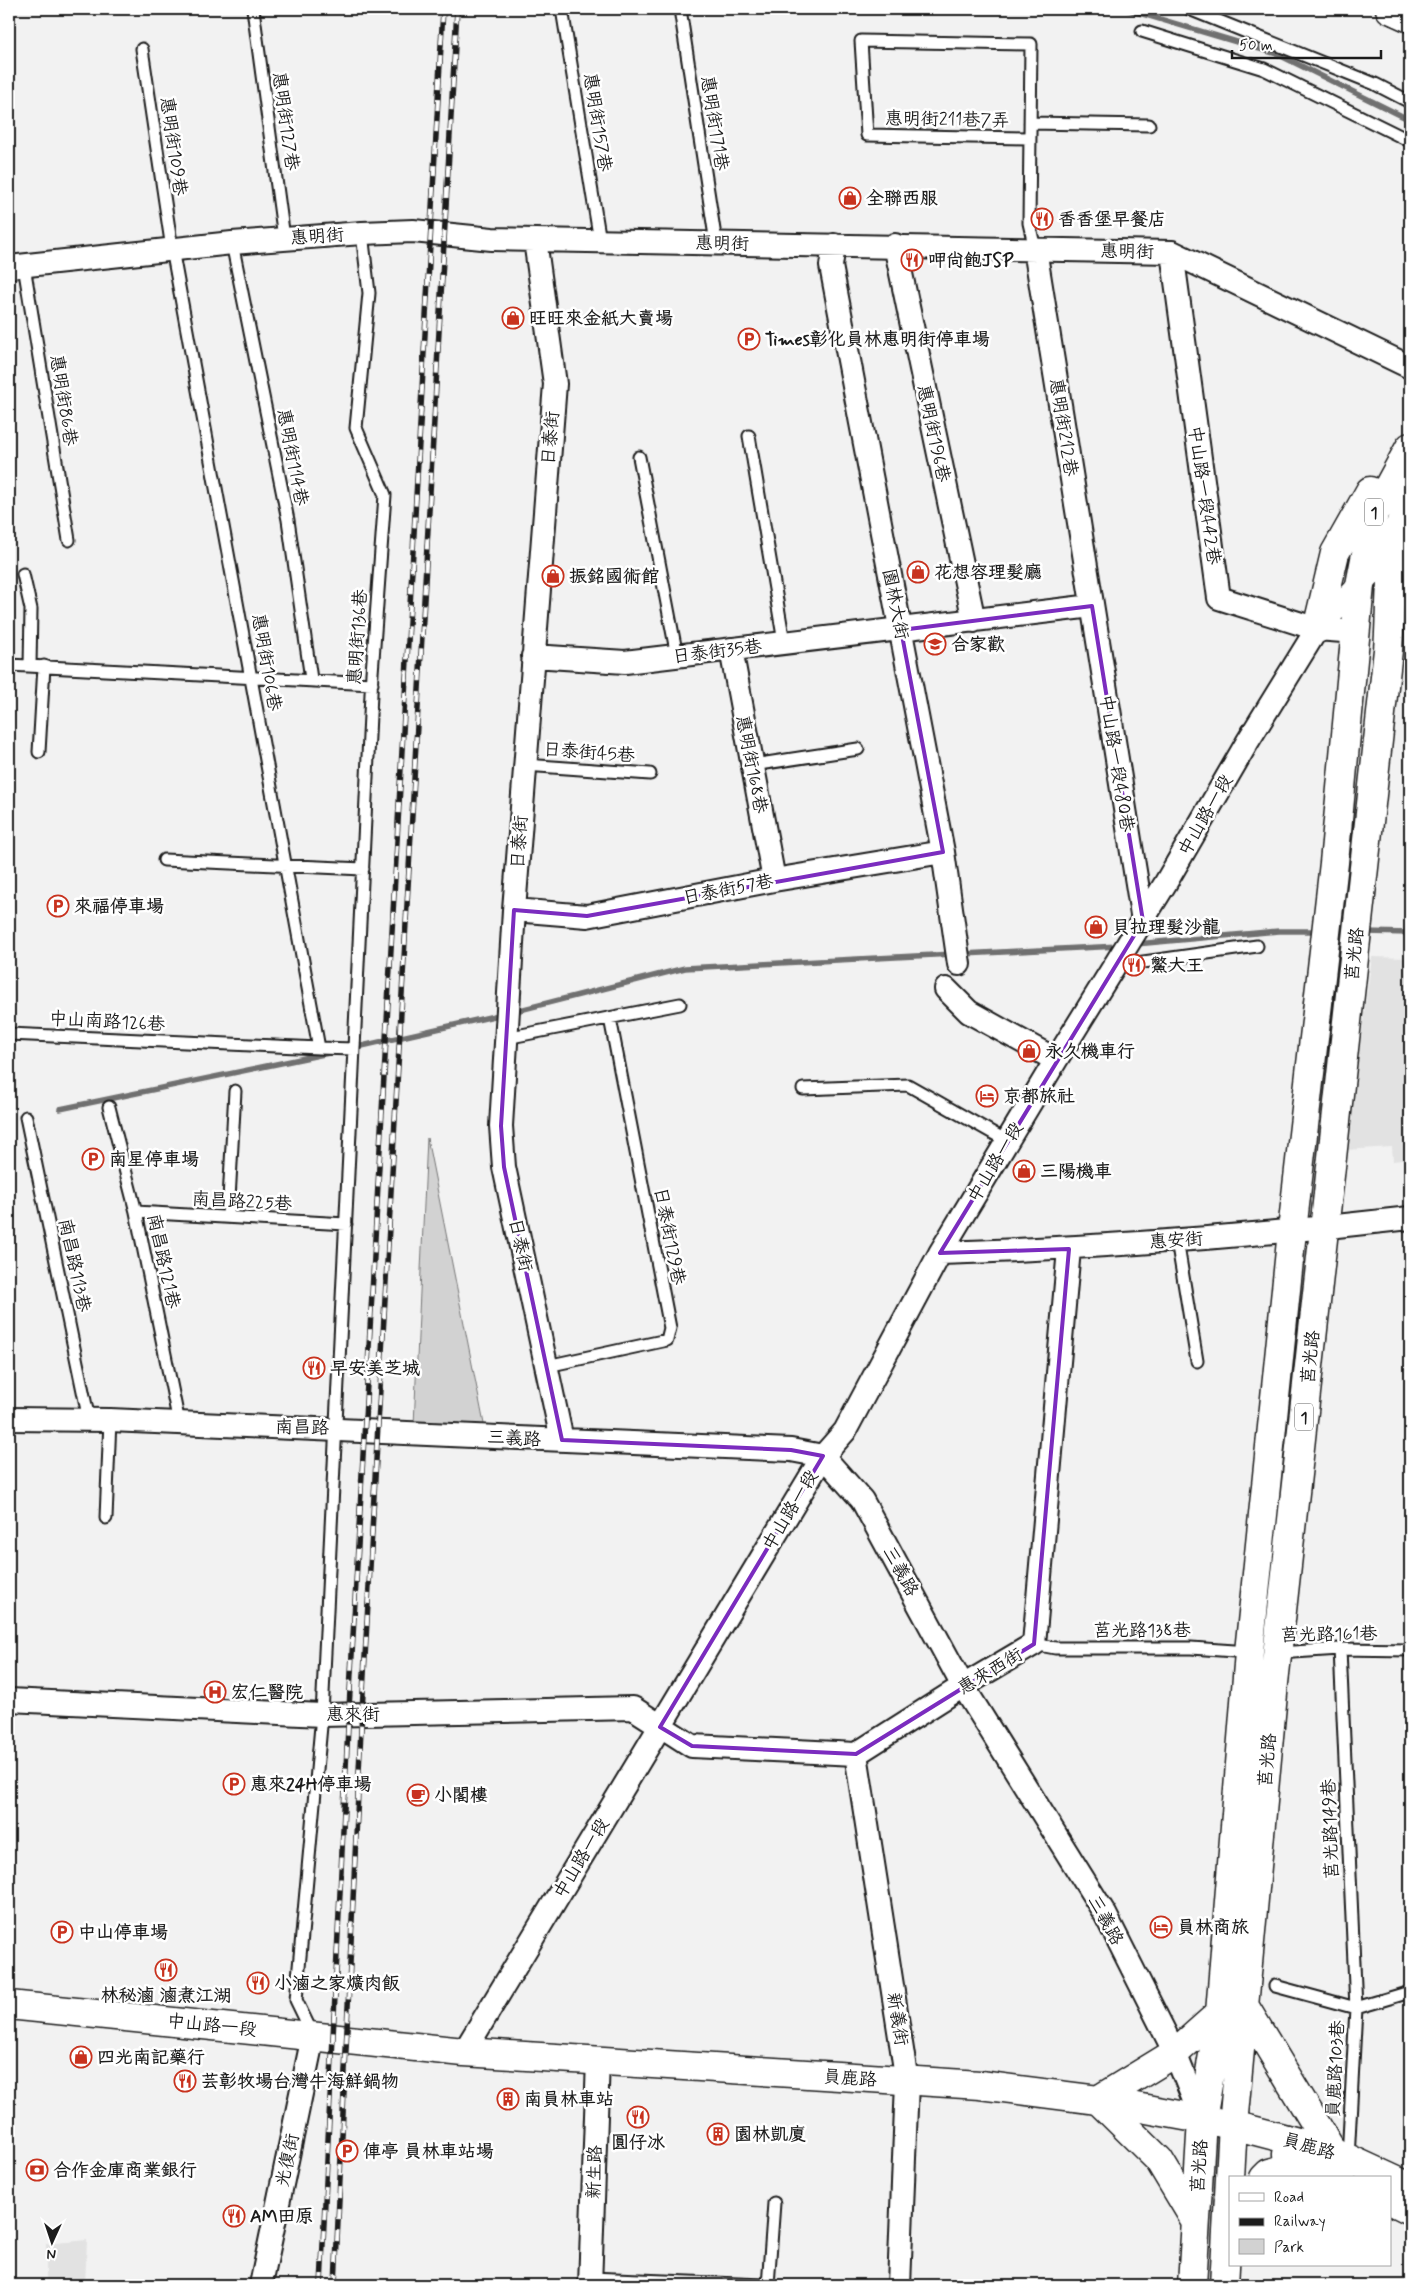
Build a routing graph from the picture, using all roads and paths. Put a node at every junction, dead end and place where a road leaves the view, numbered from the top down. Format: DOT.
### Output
graph roads {
  1 [pos="253,9"];
  2 [pos="562,9"];
  3 [pos="680,9"];
  4 [pos="1189,9"];
  5 [pos="1390,9"];
  6 [pos="1410,18"];
  7 [pos="1142,31"];
  8 [pos="142,49"];
  9 [pos="1410,102"];
  10 [pos="1030,123"];
  11 [pos="1150,125"];
  12 [pos="1030,138"];
  13 [pos="1410,141"];
  14 [pos="362,233"];
  15 [pos="284,238"];
  16 [pos="535,240"];
  17 [pos="600,241"];
  18 [pos="232,243"];
  19 [pos="716,243"];
  20 [pos="834,245"];
  21 [pos="895,246"];
  22 [pos="172,249"];
  23 [pos="1035,249"];
  24 [pos="1172,252"];
  25 [pos="17,266"];
  26 [pos="1410,368"];
  27 [pos="749,436"];
  28 [pos="1408,450"];
  29 [pos="639,457"];
  30 [pos="1410,501"];
  31 [pos="69,540"];
  32 [pos="1394,549"];
  33 [pos="23,574"];
  34 [pos="1360,585"];
  35 [pos="1092,606"];
  36 [pos="974,621"];
  37 [pos="1317,629"];
  38 [pos="901,630"];
  39 [pos="1356,632"];
  40 [pos="784,642"];
  41 [pos="730,649"];
  42 [pos="533,656"];
  43 [pos="677,656"];
  44 [pos="9,664"];
  45 [pos="30,666"];
  46 [pos="44,666"];
  47 [pos="252,677"];
  48 [pos="311,679"];
  49 [pos="372,684"];
  50 [pos="858,749"];
  51 [pos="39,752"];
  52 [pos="525,765"];
  53 [pos="752,765"];
  54 [pos="650,774"];
  55 [pos="943,852"];
  56 [pos="164,860"];
  57 [pos="286,865"];
  58 [pos="363,869"];
  59 [pos="774,880"];
  60 [pos="514,910"];
  61 [pos="1142,921"];
  62 [pos="1257,946"];
  63 [pos="959,964"];
  64 [pos="1114,966"];
  65 [pos="946,989"];
  66 [pos="680,1004"];
  67 [pos="610,1018"];
  68 [pos="9,1034"];
  69 [pos="506,1038"];
  70 [pos="319,1048"];
  71 [pos="354,1050"];
  72 [pos="1056,1060"];
  73 [pos="803,1089"];
  74 [pos="235,1091"];
  75 [pos="109,1107"];
  76 [pos="26,1117"];
  77 [pos="1007,1141"];
  78 [pos="136,1212"];
  79 [pos="228,1217"];
  80 [pos="1410,1218"];
  81 [pos="346,1224"];
  82 [pos="1325,1228"];
  83 [pos="1292,1231"];
  84 [pos="1177,1240"];
  85 [pos="1069,1249"];
  86 [pos="940,1253"];
  87 [pos="1197,1361"];
  88 [pos="547,1366"];
  89 [pos="9,1419"];
  90 [pos="100,1420"];
  91 [pos="179,1423"];
  92 [pos="337,1430"];
  93 [pos="562,1440"];
  94 [pos="823,1456"];
  95 [pos="106,1518"];
  96 [pos="1034,1644"];
  97 [pos="1340,1649"];
  98 [pos="1410,1650"];
  99 [pos="1263,1653"];
  100 [pos="964,1686"];
  101 [pos="9,1700"];
  102 [pos="322,1715"];
  103 [pos="660,1727"];
  104 [pos="856,1754"];
  105 [pos="1275,1986"];
  106 [pos="1410,1992"];
  107 [pos="9,2005"];
  108 [pos="1356,2008"];
  109 [pos="1233,2010"];
  110 [pos="314,2036"];
  111 [pos="464,2052"];
  112 [pos="1175,2053"];
  113 [pos="598,2060"];
  114 [pos="907,2082"];
  115 [pos="1098,2100"];
  116 [pos="1202,2120"];
  117 [pos="1233,2125"];
  118 [pos="1333,2162"];
  119 [pos="1231,2176"];
  120 [pos="1266,2176"];
  121 [pos="1376,2176"];
  122 [pos="1392,2181"];
  123 [pos="1410,2187"];
  124 [pos="1392,2201"];
  125 [pos="774,2203"];
  126 [pos="1410,2210"];
  127 [pos="1229,2213"];
  128 [pos="1195,2220"];
  129 [pos="590,2282"];
  130 [pos="261,2285"];
  131 [pos="766,2285"];
  132 [pos="899,2285"];
  133 [pos="1192,2285"];
  134 [pos="1224,2285"];
  1 -- 15 [label="lane, 惠明街127巷"];
  2 -- 17 [label="lane, 惠明街157巷"];
  3 -- 19 [label="lane, 惠明街171巷"];
  4 -- 9 [label="lane"];
  5 -- 6 [label="main road"];
  7 -- 13 [label="lane"];
  8 -- 22 [label="lane, 惠明街109巷"];
  10 -- 11 [label="lane"];
  10 -- 12 [label="lane"];
  10 -- 12 [label="lane, 惠明街211巷7弄"];
  12 -- 23 [label="lane"];
  14 -- 15 [label="street, 惠明街"];
  14 -- 16 [label="street, 惠明街"];
  14 -- 49 [label="lane, 惠明街136巷"];
  15 -- 18 [label="street, 惠明街"];
  16 -- 17 [label="street, 惠明街"];
  16 -- 42 [label="street, 日泰街"];
  17 -- 19 [label="street, 惠明街"];
  18 -- 22 [label="street, 惠明街"];
  18 -- 48 [label="lane, 惠明街114巷"];
  19 -- 20 [label="street, 惠明街"];
  20 -- 21 [label="street, 惠明街"];
  20 -- 38 [label="street, 園林大街"];
  21 -- 23 [label="street, 惠明街"];
  21 -- 36 [label="street, 惠明街196巷"];
  22 -- 25 [label="street, 惠明街"];
  22 -- 47 [label="lane, 惠明街106巷"];
  23 -- 24 [label="street, 惠明街"];
  23 -- 35 [label="street, 惠明街212巷"];
  24 -- 26 [label="street, 惠明街"];
  24 -- 37 [label="street, 中山路一段442巷"];
  25 -- 31 [label="lane, 惠明街86巷"];
  27 -- 40 [label="lane"];
  28 -- 34 [label="main road, 1"];
  28 -- 37 [label="main road"];
  29 -- 43 [label="lane"];
  30 -- 32 [label="main road, 1"];
  32 -- 34 [label="street, 中山路一段"];
  32 -- 82 [label="main road, 莒光路 / 1"];
  33 -- 45 [label="lane"];
  34 -- 37 [label="street, 中山路一段"];
  34 -- 39 [label="main road, 莒光路 / 1"];
  35 -- 36 [label="street, 日泰街35巷"];
  35 -- 61 [label="street, 中山路一段480巷"];
  36 -- 38 [label="street, 日泰街35巷"];
  37 -- 39 [label="street, 中山路一段442巷"];
  37 -- 61 [label="street, 中山路一段"];
  38 -- 40 [label="street, 日泰街35巷"];
  38 -- 55 [label="street, 園林大街"];
  39 -- 83 [label="main road, 莒光路 / 1"];
  40 -- 41 [label="street, 日泰街35巷"];
  41 -- 43 [label="street, 日泰街35巷"];
  41 -- 53 [label="street, 惠明街168巷"];
  42 -- 43 [label="street, 日泰街35巷"];
  42 -- 52 [label="street, 日泰街"];
  44 -- 45 [label="lane"];
  45 -- 46 [label="lane"];
  46 -- 47 [label="lane"];
  46 -- 51 [label="lane"];
  47 -- 48 [label="lane"];
  47 -- 57 [label="lane, 惠明街106巷"];
  48 -- 49 [label="lane"];
  49 -- 58 [label="lane, 惠明街136巷"];
  50 -- 53 [label="lane"];
  52 -- 54 [label="lane, 日泰街45巷"];
  52 -- 60 [label="street, 日泰街"];
  53 -- 59 [label="street, 惠明街168巷"];
  55 -- 59 [label="street, 日泰街57巷"];
  55 -- 63 [label="street, 園林大街"];
  56 -- 57 [label="lane"];
  57 -- 58 [label="lane"];
  57 -- 70 [label="lane, 惠明街106巷"];
  58 -- 71 [label="lane, 惠明街136巷"];
  59 -- 60 [label="street, 日泰街57巷"];
  60 -- 69 [label="street, 日泰街"];
  61 -- 64 [label="street, 中山路一段"];
  62 -- 64 [label="lane"];
  64 -- 72 [label="street, 中山路一段"];
  65 -- 72 [label="street"];
  66 -- 67 [label="lane"];
  67 -- 69 [label="lane"];
  67 -- 88 [label="lane, 日泰街129巷"];
  68 -- 70 [label="lane, 中山南路126巷"];
  69 -- 88 [label="street, 日泰街"];
  70 -- 71 [label="lane"];
  71 -- 81 [label="lane, 南昌路"];
  72 -- 77 [label="street, 中山路一段"];
  73 -- 77 [label="lane"];
  74 -- 79 [label="lane"];
  75 -- 78 [label="lane, 南昌路121巷"];
  76 -- 90 [label="lane, 南昌路113巷"];
  77 -- 86 [label="street, 中山路一段"];
  78 -- 79 [label="lane, 南昌路225巷"];
  78 -- 91 [label="lane, 南昌路121巷"];
  79 -- 81 [label="lane, 南昌路225巷"];
  80 -- 82 [label="street, 惠安街"];
  81 -- 92 [label="lane, 南昌路"];
  82 -- 83 [label="street, 惠安街"];
  82 -- 99 [label="main road, 莒光路 / 1"];
  83 -- 84 [label="street, 惠安街"];
  83 -- 99 [label="main road, 莒光路 / 1"];
  84 -- 85 [label="street, 惠安街"];
  84 -- 87 [label="lane"];
  85 -- 86 [label="street, 惠安街"];
  85 -- 96 [label="street, 惠來西街"];
  86 -- 94 [label="street, 中山路一段"];
  88 -- 93 [label="street, 日泰街"];
  89 -- 90 [label="street, 南昌路"];
  90 -- 91 [label="street, 南昌路"];
  90 -- 95 [label="lane, 南昌路113巷"];
  91 -- 92 [label="street, 南昌路"];
  92 -- 93 [label="street, 三義路"];
  92 -- 102 [label="lane"];
  93 -- 94 [label="street, 三義路"];
  94 -- 100 [label="street, 三義路"];
  94 -- 103 [label="street, 中山路一段"];
  96 -- 99 [label="lane, 莒光路138巷"];
  96 -- 100 [label="street, 惠來西街"];
  97 -- 98 [label="lane, 莒光路161巷"];
  97 -- 99 [label="lane, 莒光路161巷"];
  97 -- 108 [label="lane, 莒光路149巷"];
  99 -- 109 [label="main road, 莒光路 / 1"];
  100 -- 104 [label="street, 惠來西街"];
  100 -- 112 [label="street, 三義路"];
  101 -- 102 [label="street, 惠來街"];
  102 -- 103 [label="street, 惠來街"];
  102 -- 110 [label="lane"];
  103 -- 104 [label="street"];
  103 -- 111 [label="street, 中山路一段"];
  104 -- 114 [label="street, 新義街"];
  105 -- 108 [label="lane"];
  106 -- 108 [label="lane, 員鹿路103巷"];
  107 -- 110 [label="main road, 中山路一段"];
  108 -- 118 [label="lane, 員鹿路103巷"];
  109 -- 112 [label="main road"];
  109 -- 116 [label="main road, 莒光路 / 1"];
  109 -- 117 [label="main road, 莒光路 / 1"];
  109 -- 118 [label="main road"];
  110 -- 111 [label="main road, 中山路一段"];
  110 -- 130 [label="street, 光復街"];
  111 -- 113 [label="main road, 員鹿路"];
  112 -- 115 [label="main road"];
  112 -- 116 [label="street, 三義路"];
  113 -- 114 [label="main road, 員鹿路"];
  113 -- 129 [label="street, 新生路"];
  114 -- 115 [label="main road, 員鹿路"];
  114 -- 132 [label="street, 新義街"];
  115 -- 116 [label="main road, 員鹿路"];
  115 -- 128 [label="main road"];
  116 -- 117 [label="main road, 員鹿路"];
  116 -- 128 [label="main road, 莒光路 / 1"];
  117 -- 118 [label="main road, 員鹿路"];
  117 -- 119 [label="main road, 莒光路 / 1"];
  118 -- 120 [label="main road"];
  118 -- 121 [label="main road, 員鹿路"];
  122 -- 123 [label="main road, 員鹿路"];
  124 -- 126 [label="main road"];
  125 -- 131 [label="lane"];
  127 -- 134 [label="main road, 莒光路 / 1"];
  128 -- 133 [label="main road, 莒光路 / 1"];
  129 -- 131 [label="lane"];
}
